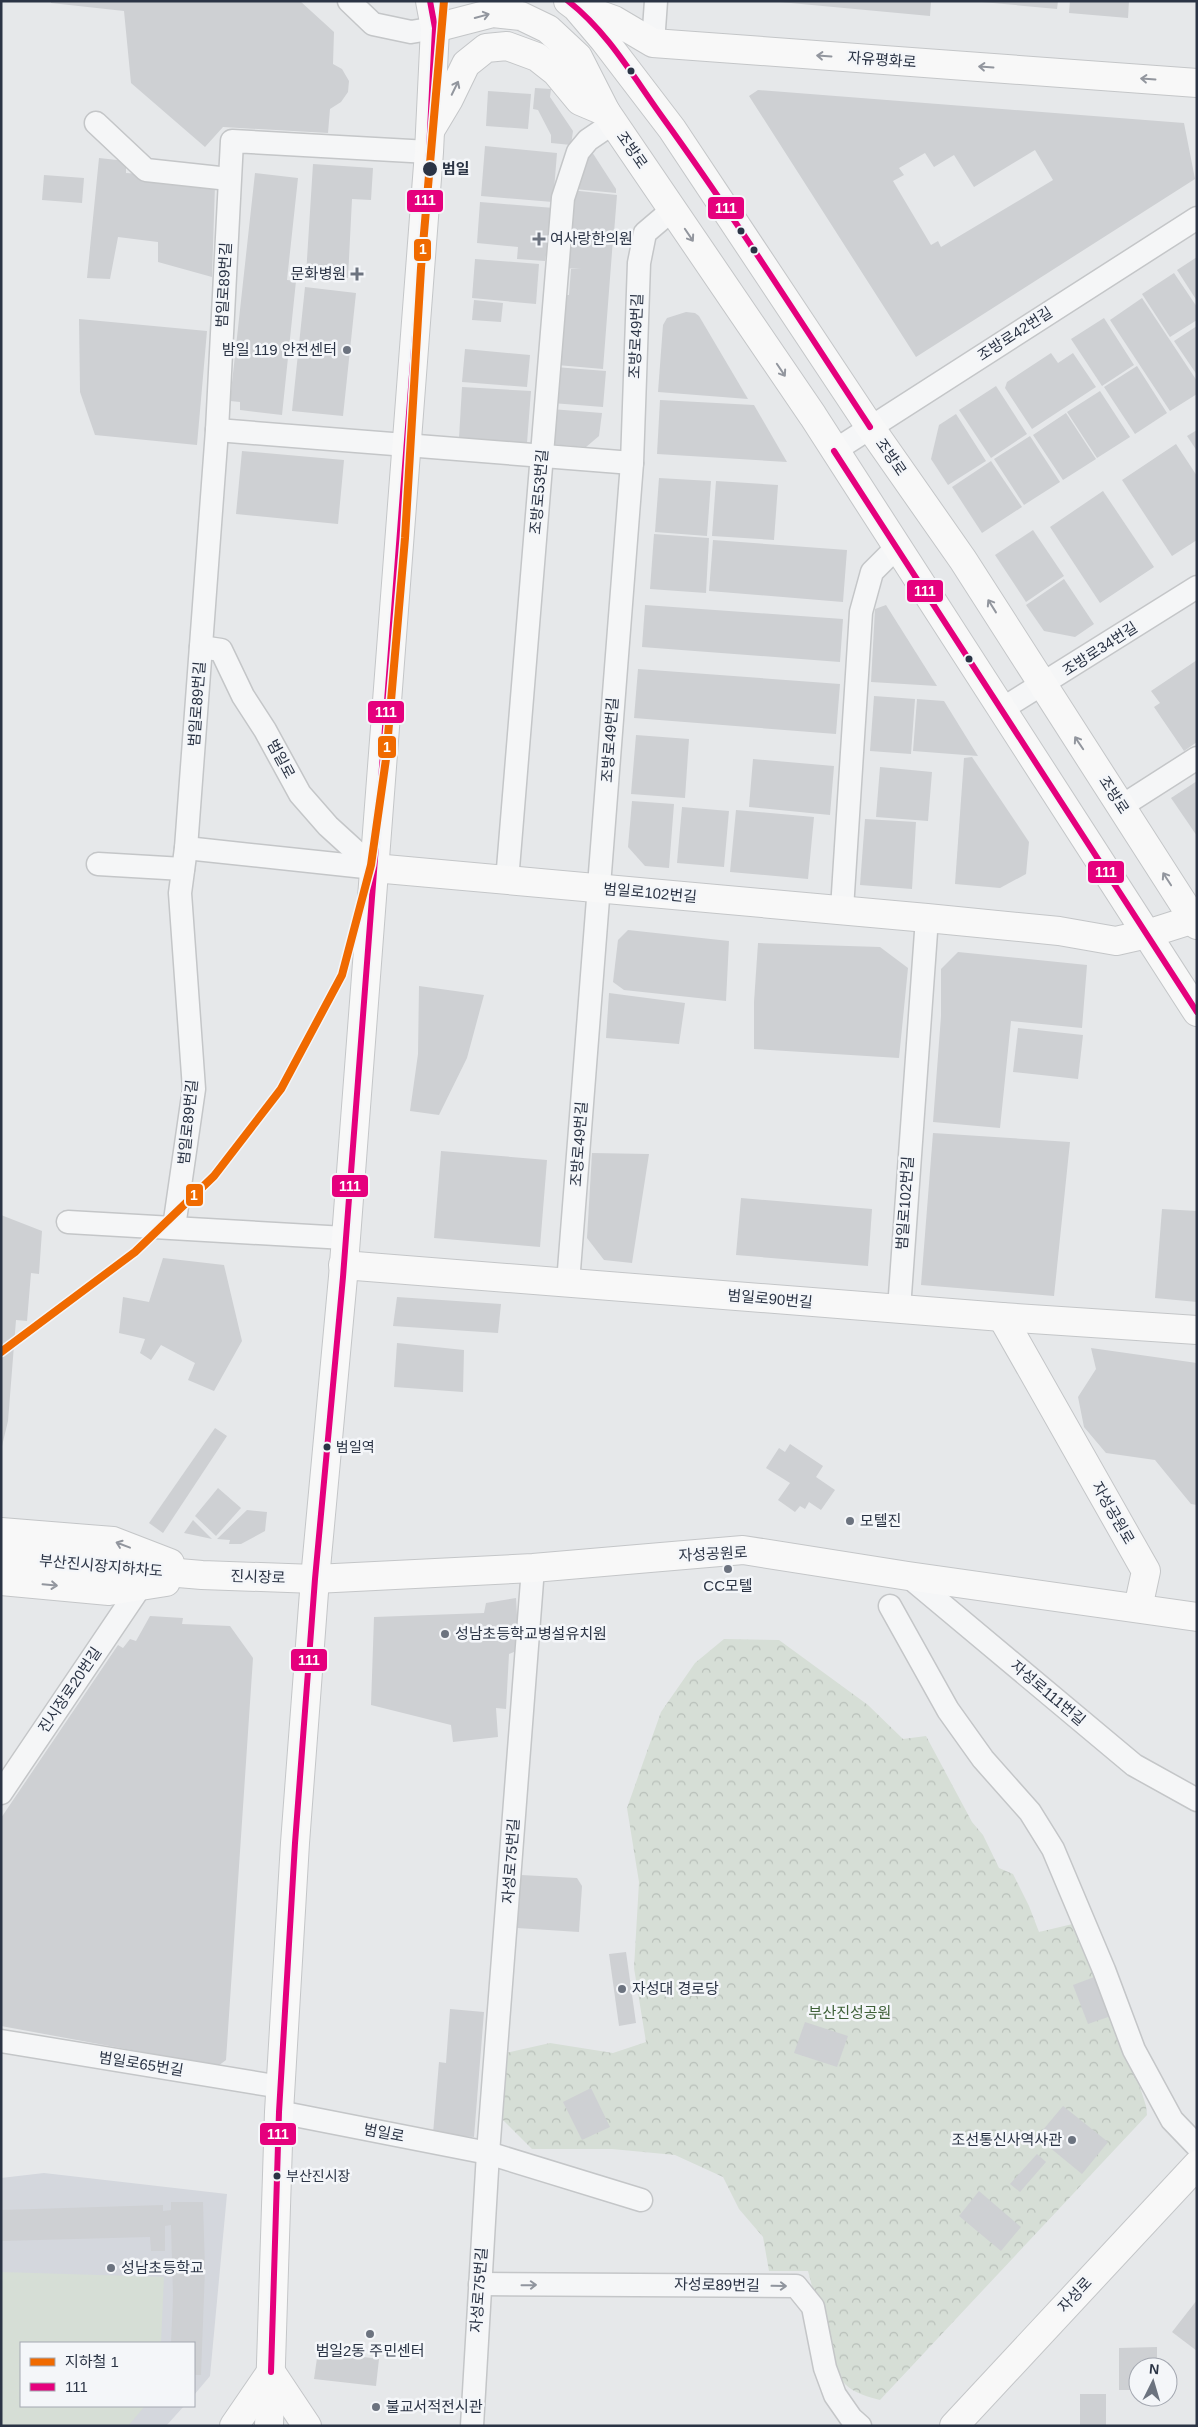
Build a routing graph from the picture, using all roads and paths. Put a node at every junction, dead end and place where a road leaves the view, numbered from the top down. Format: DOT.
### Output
graph roads {
  1 [pos="349,1"];
  2 [pos="430,1"];
  3 [pos="452,1"];
  4 [pos="656,1"];
  5 [pos="572,4"];
  6 [pos="435,28"];
  7 [pos="653,43"];
  8 [pos="1197,83"];
  9 [pos="609,118"];
  10 [pos="96,123"];
  11 [pos="429,141"];
  12 [pos="229,179"];
  13 [pos="672,210"];
  14 [pos="1197,218"];
  15 [pos="870,427"];
  16 [pos="217,430"];
  17 [pos="406,444"];
  18 [pos="834,451"];
  19 [pos="542,455"];
  20 [pos="632,463"];
  21 [pos="896,548"];
  22 [pos="1197,588"];
  23 [pos="201,648"];
  24 [pos="1042,686"];
  25 [pos="1002,709"];
  26 [pos="1197,758"];
  27 [pos="1122,806"];
  28 [pos="184,858"];
  29 [pos="98,864"];
  30 [pos="374,868"];
  31 [pos="507,880"];
  32 [pos="599,888"];
  33 [pos="842,909"];
  34 [pos="927,918"];
  35 [pos="1196,921"];
  36 [pos="1147,934"];
  37 [pos="1197,1012"];
  38 [pos="68,1222"];
  39 [pos="174,1227"];
  40 [pos="345,1238"];
  41 [pos="343,1265"];
  42 [pos="568,1283"];
  43 [pos="899,1310"];
  44 [pos="1002,1317"];
  45 [pos="1197,1330"];
  46 [pos="1,1532"];
  47 [pos="1,1558"];
  48 [pos="534,1568"];
  49 [pos="202,1575"];
  50 [pos="908,1576"];
  51 [pos="315,1579"];
  52 [pos="1,1581"];
  53 [pos="140,1586"];
  54 [pos="890,1606"];
  55 [pos="1138,1608"];
  56 [pos="1197,1617"];
  57 [pos="1,1793"];
  58 [pos="1197,1800"];
  59 [pos="1,2041"];
  60 [pos="280,2099"];
  61 [pos="1197,2146"];
  62 [pos="488,2153"];
  63 [pos="1197,2165"];
  64 [pos="641,2200"];
  65 [pos="480,2284"];
  66 [pos="271,2372"];
  67 [pos="856,2422"];
  68 [pos="234,2426"];
  69 [pos="269,2426"];
  70 [pos="307,2426"];
  71 [pos="472,2426"];
  72 [pos="954,2426"];
  1 -- 6 [label="street"];
  2 -- 6 [label="main road"];
  3 -- 6 [label="main road"];
  4 -- 7 [label="street"];
  5 -- 7 [label="main road, 자유평화로"];
  5 -- 15 [label="main road, 조방로"];
  6 -- 9 [label="main road, 조방로, one-way"];
  6 -- 11 [label="main road"];
  8 -- 7 [label="main road, 자유평화로, one-way"];
  11 -- 9 [label="main road, one-way"];
  9 -- 13 [label="main road, 조방로"];
  9 -- 19 [label="street, 조방로53번길"];
  10 -- 12 [label="street"];
  11 -- 12 [label="street, 범일로89번길"];
  11 -- 17 [label="main road"];
  12 -- 16 [label="street, 범일로89번길"];
  13 -- 18 [label="main road, 조방로, one-way"];
  13 -- 20 [label="street, 조방로49번길"];
  14 -- 15 [label="street, 조방로42번길"];
  15 -- 18 [label="street, 조방로42번길"];
  24 -- 15 [label="main road, 조방로, one-way"];
  16 -- 17 [label="street"];
  16 -- 23 [label="street, 범일로89번길"];
  17 -- 19 [label="street"];
  17 -- 30 [label="main road"];
  18 -- 21 [label="main road, 조방로"];
  19 -- 20 [label="street"];
  19 -- 31 [label="street, 조방로53번길"];
  20 -- 32 [label="street, 조방로49번길"];
  21 -- 25 [label="main road, 조방로"];
  21 -- 33 [label="street"];
  22 -- 24 [label="street, 조방로34번길"];
  23 -- 28 [label="street, 범일로89번길"];
  23 -- 30 [label="street, 범일로"];
  24 -- 25 [label="street, 조방로34번길"];
  27 -- 24 [label="main road, 조방로, one-way"];
  25 -- 36 [label="main road, 조방로"];
  26 -- 27 [label="street"];
  35 -- 27 [label="main road, 조방로, one-way"];
  28 -- 29 [label="street"];
  28 -- 30 [label="street"];
  28 -- 39 [label="street, 범일로89번길"];
  30 -- 31 [label="main road, 범일로102번길"];
  30 -- 40 [label="main road"];
  31 -- 32 [label="main road, 범일로102번길"];
  32 -- 33 [label="main road, 범일로102번길"];
  32 -- 42 [label="street, 조방로49번길"];
  33 -- 34 [label="main road, 범일로102번길"];
  34 -- 36 [label="main road, 범일로102번길"];
  34 -- 43 [label="street, 범일로102번길"];
  35 -- 36 [label="main road, 범일로102번길"];
  36 -- 37 [label="main road, 조방로"];
  38 -- 39 [label="street"];
  39 -- 40 [label="street"];
  40 -- 41 [label="main road"];
  41 -- 42 [label="main road, 범일로90번길"];
  41 -- 51 [label="main road"];
  42 -- 43 [label="main road, 범일로90번길"];
  43 -- 44 [label="main road, 범일로90번길"];
  44 -- 45 [label="main road, 범일로90번길"];
  44 -- 55 [label="main road, 자성공원로"];
  49 -- 46 [label="main road, one-way"];
  47 -- 49 [label="main road, 부산진시장지하차도"];
  48 -- 50 [label="main road, 자성공원로"];
  48 -- 51 [label="main road, 자성공원로"];
  48 -- 62 [label="street, 자성로75번길"];
  49 -- 51 [label="main road, 진시장로"];
  49 -- 53 [label="main road"];
  50 -- 55 [label="main road, 자성공원로"];
  50 -- 58 [label="street, 자성로111번길"];
  51 -- 60 [label="main road"];
  52 -- 53 [label="main road, one-way"];
  53 -- 57 [label="street, 진시장로20번길"];
  54 -- 61 [label="street"];
  55 -- 56 [label="main road, 자성공원로"];
  59 -- 60 [label="street, 범일로65번길"];
  60 -- 62 [label="street, 범일로"];
  60 -- 66 [label="main road"];
  62 -- 64 [label="street"];
  62 -- 65 [label="street, 자성로75번길"];
  63 -- 72 [label="main road, 자성로"];
  65 -- 67 [label="street, 자성로89번길, one-way"];
  65 -- 71 [label="street, 자성로75번길"];
  66 -- 68 [label="main road"];
  66 -- 69 [label="main road"];
  66 -- 70 [label="main road"];
}
